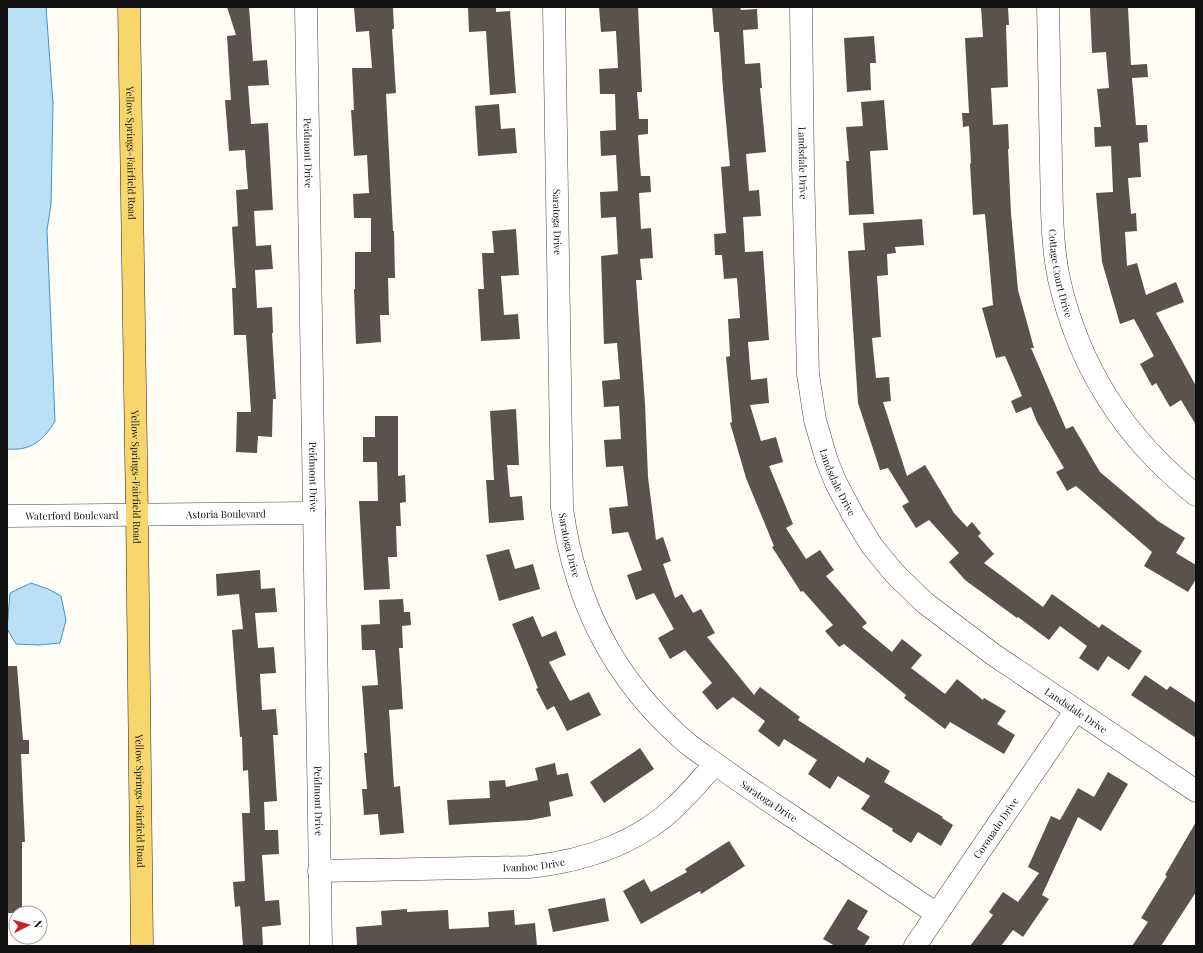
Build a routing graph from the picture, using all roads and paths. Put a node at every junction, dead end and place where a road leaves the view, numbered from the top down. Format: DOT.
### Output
graph roads {
  1 [pos="129,7"];
  2 [pos="306,7"];
  3 [pos="554,7"];
  4 [pos="801,7"];
  5 [pos="1048,7"];
  6 [pos="1196,495"];
  7 [pos="314,513"];
  8 [pos="137,515"];
  9 [pos="7,516"];
  10 [pos="1076,710"];
  11 [pos="715,764"];
  12 [pos="1196,791"];
  13 [pos="319,871"];
  14 [pos="937,914"];
  15 [pos="142,946"];
  16 [pos="320,946"];
  17 [pos="915,946"];
  1 -- 8 [label="main road, Yellow Springs-Fairfield Road"];
  2 -- 7 [label="street, Peidmont Drive"];
  3 -- 11 [label="street, Saratoga Drive"];
  4 -- 10 [label="street, Landsdale Drive"];
  5 -- 6 [label="street, Cottage Court Drive"];
  7 -- 8 [label="street, Astoria Boulevard"];
  7 -- 13 [label="street, Peidmont Drive"];
  8 -- 9 [label="street, Waterford Boulevard"];
  8 -- 15 [label="main road, Yellow Springs-Fairfield Road"];
  10 -- 12 [label="street, Landsdale Drive"];
  10 -- 14 [label="street, Coronado Drive"];
  11 -- 13 [label="street, Ivanhoe Drive"];
  11 -- 14 [label="street, Saratoga Drive"];
  13 -- 16 [label="street, Peidmont Drive"];
  14 -- 17 [label="street, Coronado Drive"];
}
